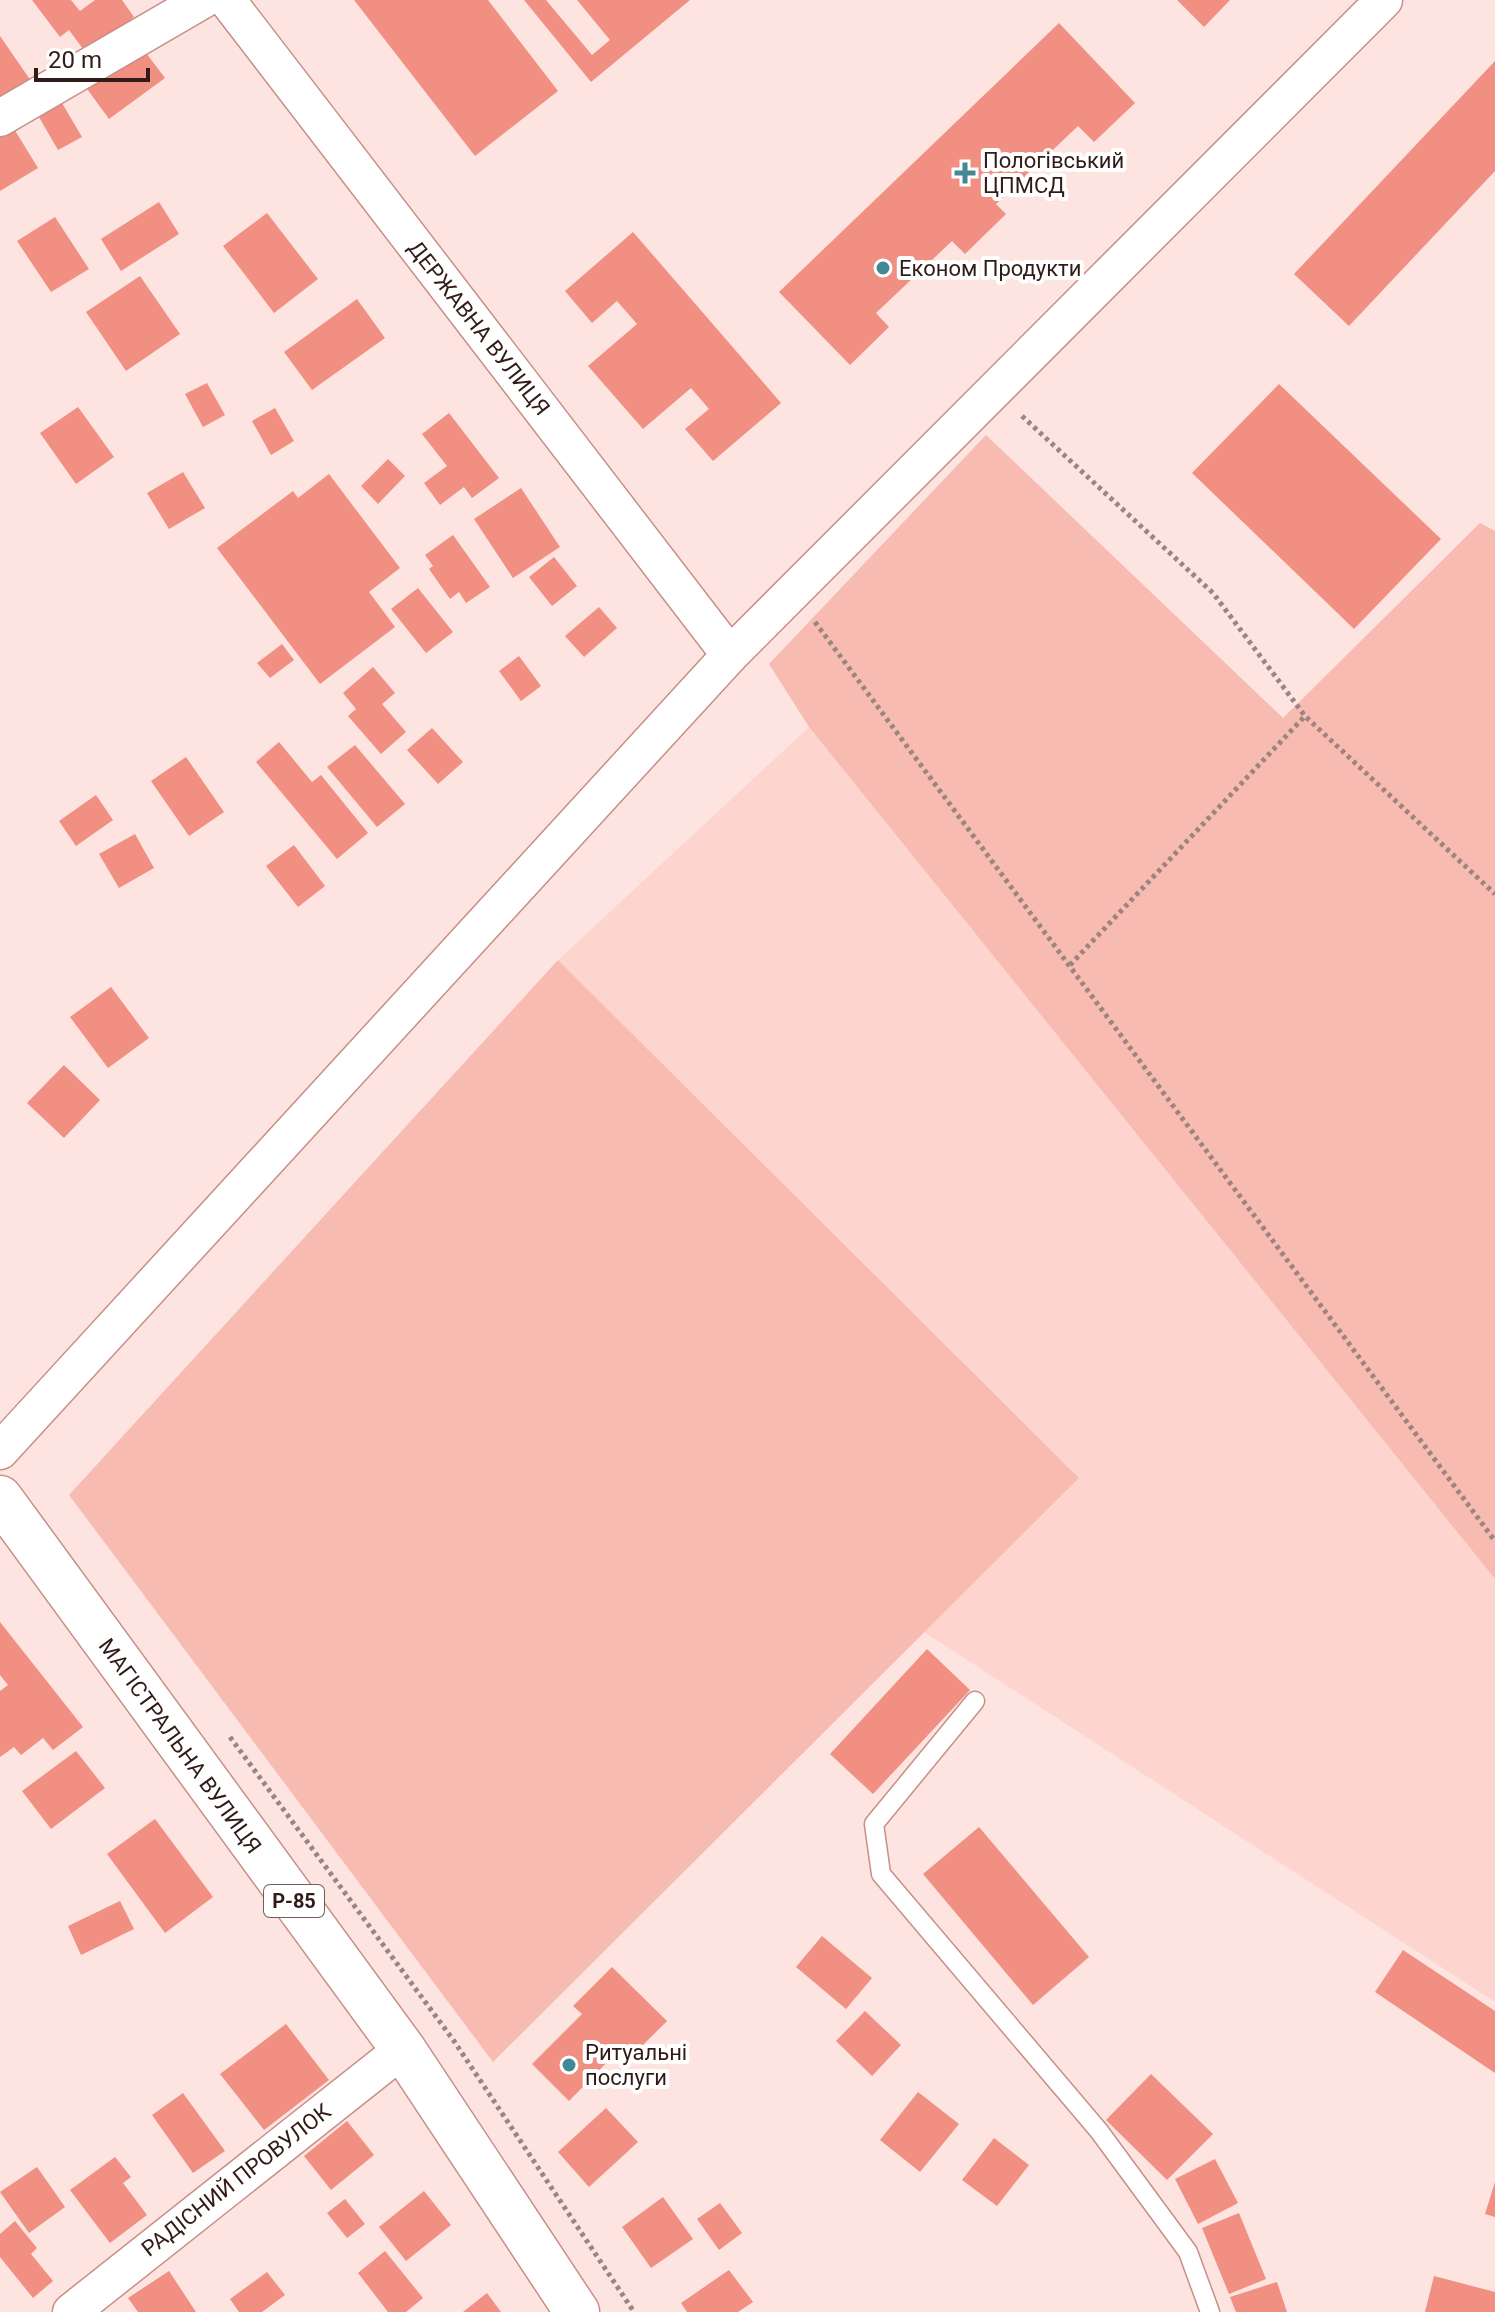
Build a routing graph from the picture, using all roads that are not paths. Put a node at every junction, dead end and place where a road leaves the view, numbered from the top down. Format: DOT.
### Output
graph roads {
  1 [pos="203,0"];
  2 [pos="227,0"];
  3 [pos="1384,0"];
  4 [pos="0,118"];
  5 [pos="730,655"];
  6 [pos="0,1451"];
  7 [pos="6,1522"];
  8 [pos="975,1701"];
  9 [pos="403,2049"];
  10 [pos="71,2312"];
  11 [pos="577,2312"];
  12 [pos="1210,2312"];
  1 -- 4 [label="street"];
  2 -- 5 [label="street, ДЕРЖАВНА ВУЛИЦЯ"];
  3 -- 5 [label="street"];
  5 -- 6 [label="street"];
  7 -- 9 [label="main road, МАГІСТРАЛЬНА ВУЛИЦЯ / Р-85"];
  8 -- 12 [label="lane"];
  9 -- 10 [label="street, РАДІСНИЙ ПРОВУЛОК"];
  9 -- 11 [label="main road, МАГІСТРАЛЬНА ВУЛИЦЯ / Р-85"];
}
